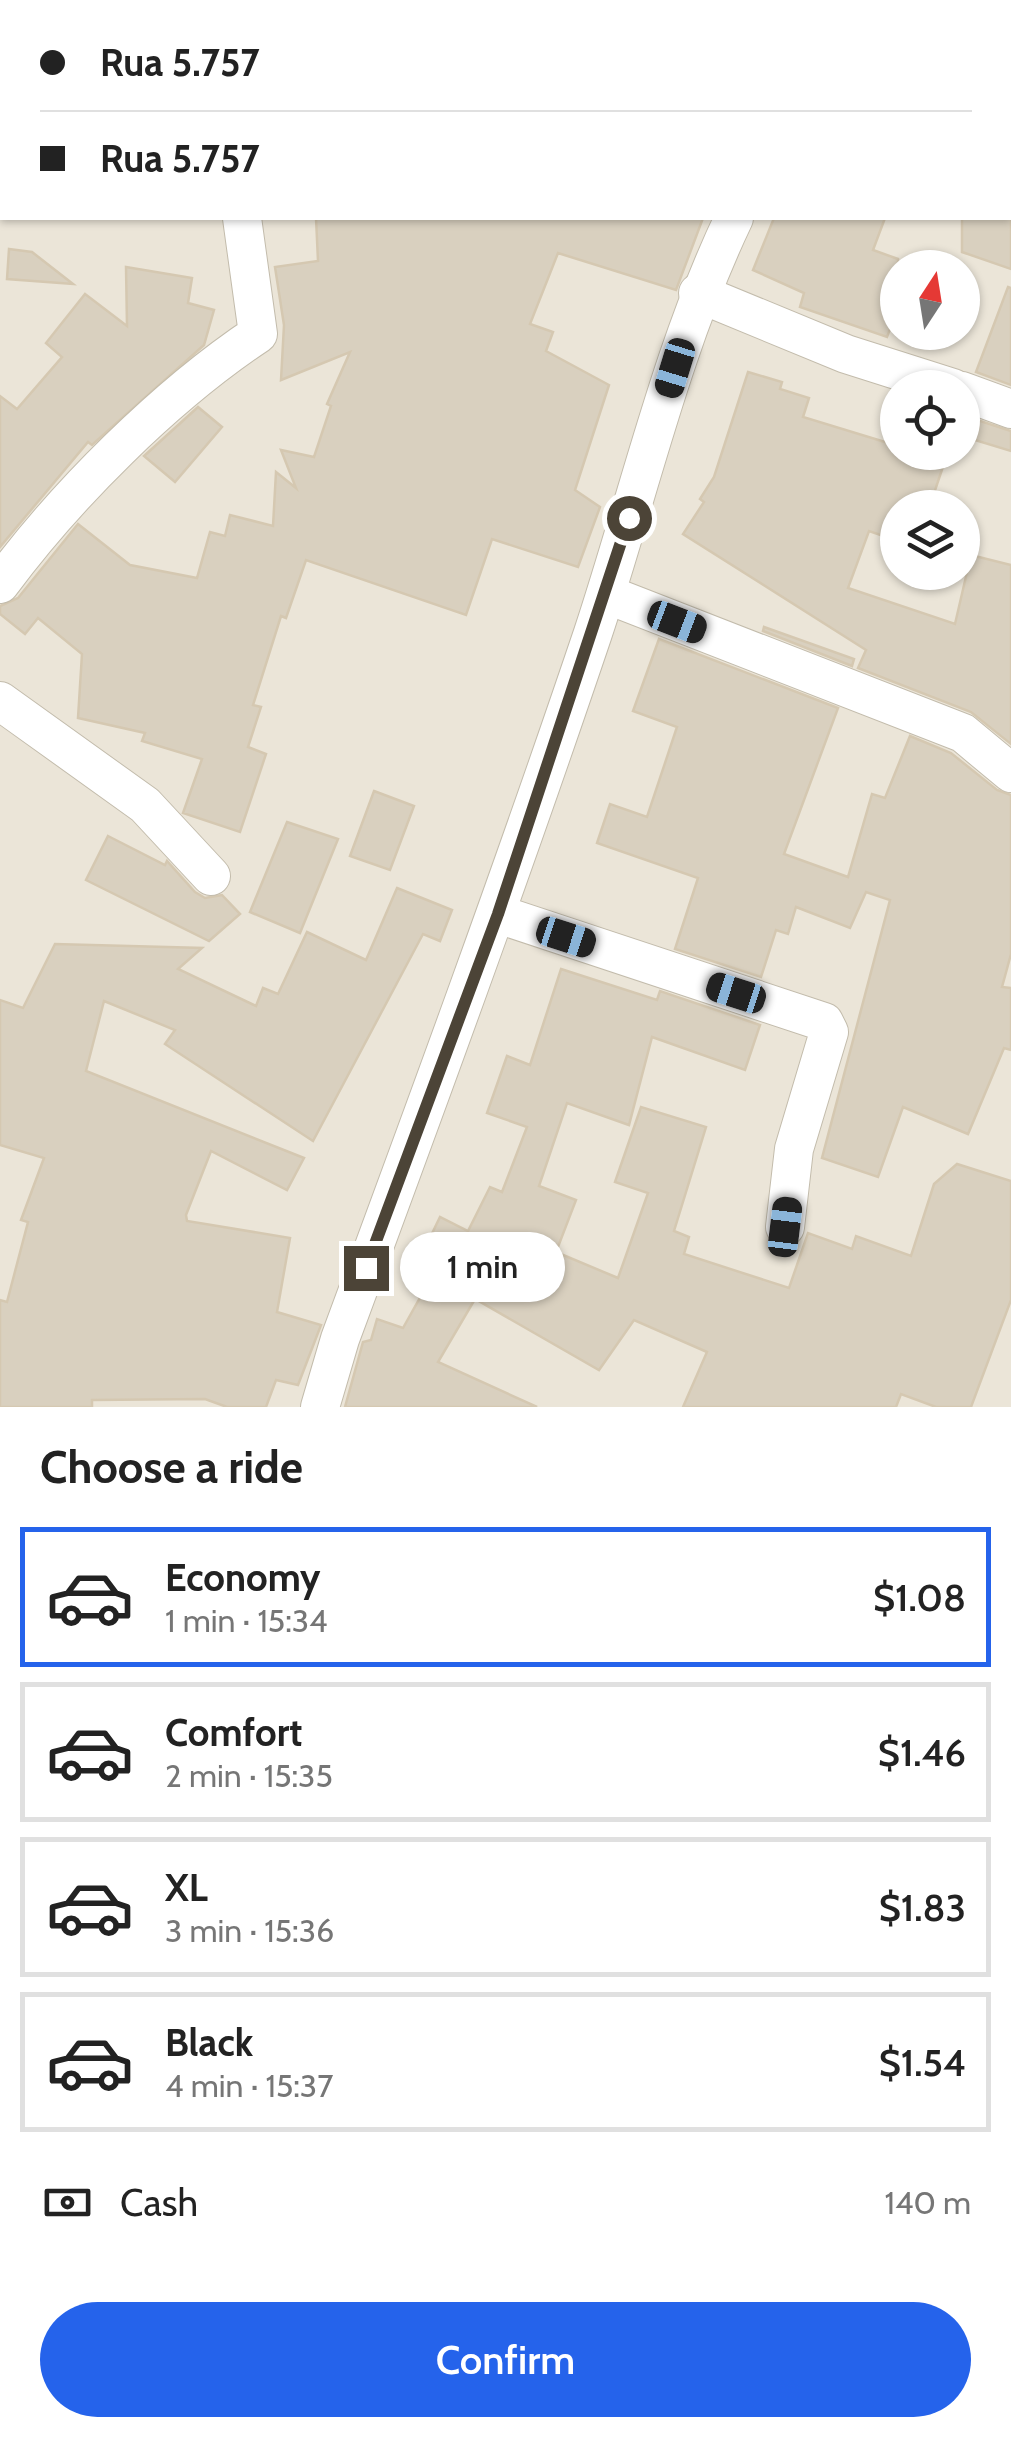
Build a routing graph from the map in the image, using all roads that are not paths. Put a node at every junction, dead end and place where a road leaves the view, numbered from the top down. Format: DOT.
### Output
graph roads {
  1 [pos="242,220"];
  2 [pos="733,220"];
  3 [pos="698,293"];
  4 [pos="896,370"];
  5 [pos="980,398"];
  6 [pos="1011,409"];
  7 [pos="0,584"];
  8 [pos="606,594"];
  9 [pos="0,702"];
  10 [pos="1011,772"];
  11 [pos="211,876"];
  12 [pos="498,914"];
  13 [pos="785,1227"];
  14 [pos="320,1407"];
  1 -- 7 [label="street"];
  2 -- 3 [label="street"];
  3 -- 4 [label="street"];
  3 -- 8 [label="street"];
  5 -- 6 [label="street"];
  8 -- 10 [label="street"];
  8 -- 12 [label="street"];
  9 -- 11 [label="street"];
  12 -- 13 [label="street"];
  12 -- 14 [label="street"];
}
